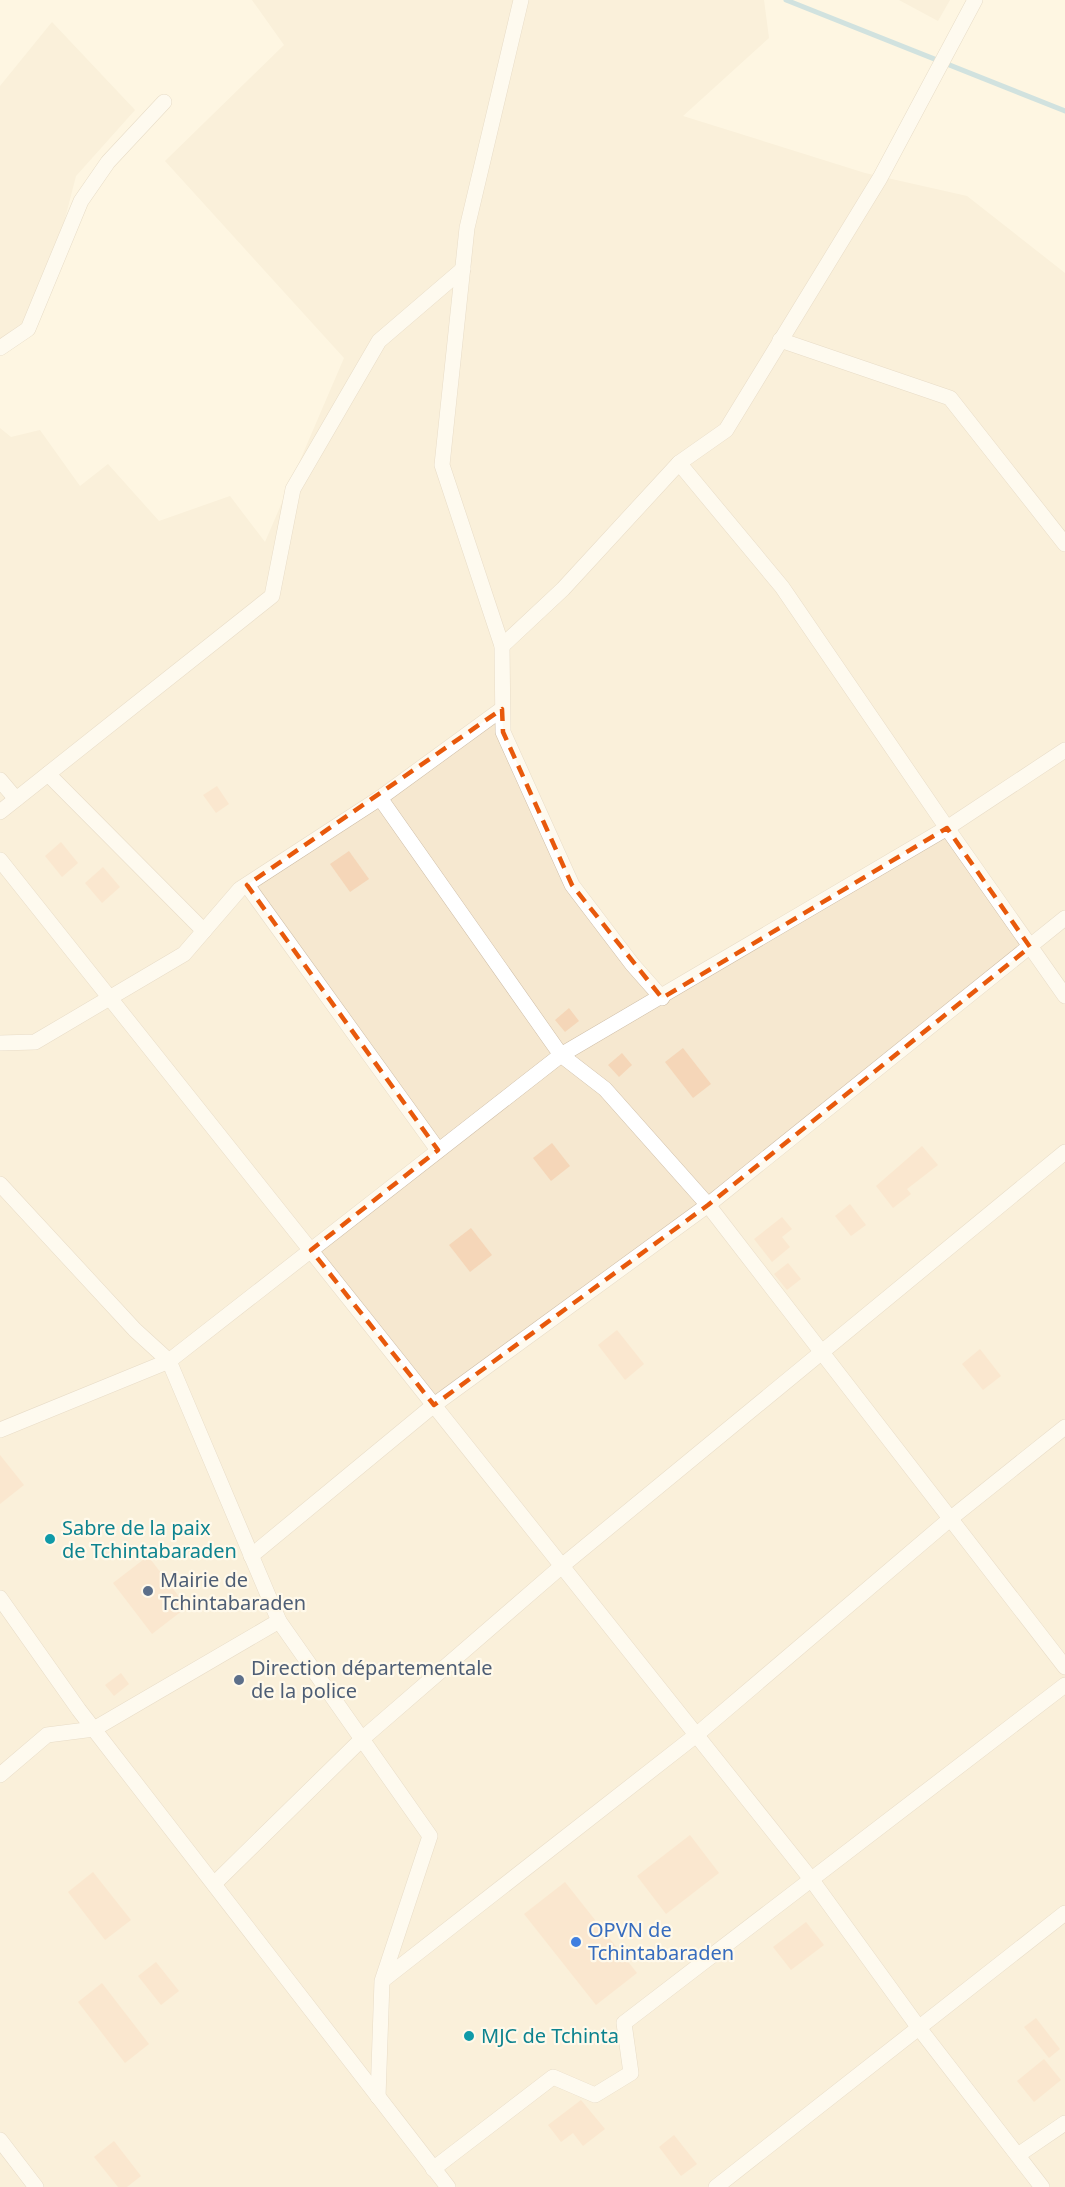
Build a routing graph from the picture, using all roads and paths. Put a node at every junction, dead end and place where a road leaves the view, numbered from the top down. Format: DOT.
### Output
graph roads {
  1 [pos="521,0"];
  2 [pos="975,0"];
  3 [pos="164,102"];
  4 [pos="463,269"];
  5 [pos="780,340"];
  6 [pos="0,348"];
  7 [pos="679,463"];
  8 [pos="1065,544"];
  9 [pos="502,646"];
  10 [pos="502,709"];
  11 [pos="1065,750"];
  12 [pos="48,774"];
  13 [pos="0,780"];
  14 [pos="380,798"];
  15 [pos="16,799"];
  16 [pos="0,812"];
  17 [pos="947,828"];
  18 [pos="0,860"];
  19 [pos="247,885"];
  20 [pos="1065,918"];
  21 [pos="204,931"];
  22 [pos="1030,947"];
  23 [pos="1065,996"];
  24 [pos="662,998"];
  25 [pos="111,999"];
  26 [pos="0,1044"];
  27 [pos="561,1055"];
  28 [pos="438,1150"];
  29 [pos="1065,1152"];
  30 [pos="0,1184"];
  31 [pos="708,1205"];
  32 [pos="311,1250"];
  33 [pos="821,1352"];
  34 [pos="169,1361"];
  35 [pos="434,1405"];
  36 [pos="1065,1427"];
  37 [pos="0,1430"];
  38 [pos="950,1519"];
  39 [pos="251,1556"];
  40 [pos="563,1565"];
  41 [pos="0,1598"];
  42 [pos="279,1621"];
  43 [pos="1065,1667"];
  44 [pos="1065,1685"];
  45 [pos="94,1729"];
  46 [pos="695,1736"];
  47 [pos="362,1739"];
  48 [pos="0,1775"];
  49 [pos="811,1879"];
  50 [pos="214,1884"];
  51 [pos="1065,1913"];
  52 [pos="382,1981"];
  53 [pos="919,2028"];
  54 [pos="378,2097"];
  55 [pos="1065,2123"];
  56 [pos="0,2140"];
  57 [pos="1018,2155"];
  58 [pos="433,2169"];
  59 [pos="36,2187"];
  60 [pos="448,2187"];
  61 [pos="716,2187"];
  62 [pos="1042,2187"];
  1 -- 4 [label="street"];
  2 -- 5 [label="street"];
  3 -- 6 [label="street"];
  4 -- 9 [label="street"];
  4 -- 12 [label="street"];
  5 -- 7 [label="street"];
  5 -- 8 [label="street"];
  7 -- 9 [label="street"];
  7 -- 17 [label="street"];
  9 -- 10 [label="street"];
  10 -- 14 [label="street"];
  10 -- 24 [label="street"];
  11 -- 17 [label="street"];
  12 -- 15 [label="street"];
  12 -- 21 [label="street"];
  13 -- 15 [label="street"];
  14 -- 19 [label="street"];
  14 -- 27 [label="street"];
  15 -- 16 [label="street"];
  17 -- 22 [label="street"];
  17 -- 24 [label="street"];
  18 -- 25 [label="street"];
  19 -- 21 [label="street"];
  19 -- 28 [label="street"];
  20 -- 22 [label="street"];
  21 -- 25 [label="street"];
  22 -- 23 [label="street"];
  22 -- 31 [label="street"];
  24 -- 27 [label="street"];
  25 -- 26 [label="street"];
  25 -- 32 [label="street"];
  27 -- 28 [label="street"];
  27 -- 31 [label="street"];
  28 -- 32 [label="street"];
  29 -- 33 [label="street"];
  30 -- 34 [label="street"];
  31 -- 33 [label="street"];
  31 -- 35 [label="street"];
  32 -- 34 [label="street"];
  32 -- 35 [label="street"];
  33 -- 38 [label="street"];
  33 -- 40 [label="street"];
  34 -- 37 [label="street"];
  34 -- 39 [label="street"];
  35 -- 39 [label="street"];
  35 -- 40 [label="street"];
  36 -- 38 [label="street"];
  38 -- 43 [label="street"];
  38 -- 46 [label="street"];
  39 -- 42 [label="street"];
  40 -- 46 [label="street"];
  40 -- 47 [label="street"];
  41 -- 45 [label="street"];
  42 -- 45 [label="street"];
  42 -- 47 [label="street"];
  44 -- 49 [label="street"];
  45 -- 48 [label="street"];
  45 -- 50 [label="street"];
  46 -- 49 [label="street"];
  46 -- 52 [label="street"];
  47 -- 50 [label="street"];
  47 -- 52 [label="street"];
  49 -- 53 [label="street"];
  49 -- 58 [label="street"];
  50 -- 54 [label="street"];
  51 -- 53 [label="street"];
  52 -- 54 [label="street"];
  53 -- 57 [label="street"];
  53 -- 61 [label="street"];
  54 -- 58 [label="street"];
  55 -- 57 [label="street"];
  56 -- 59 [label="street"];
  57 -- 62 [label="street"];
  58 -- 60 [label="street"];
}
